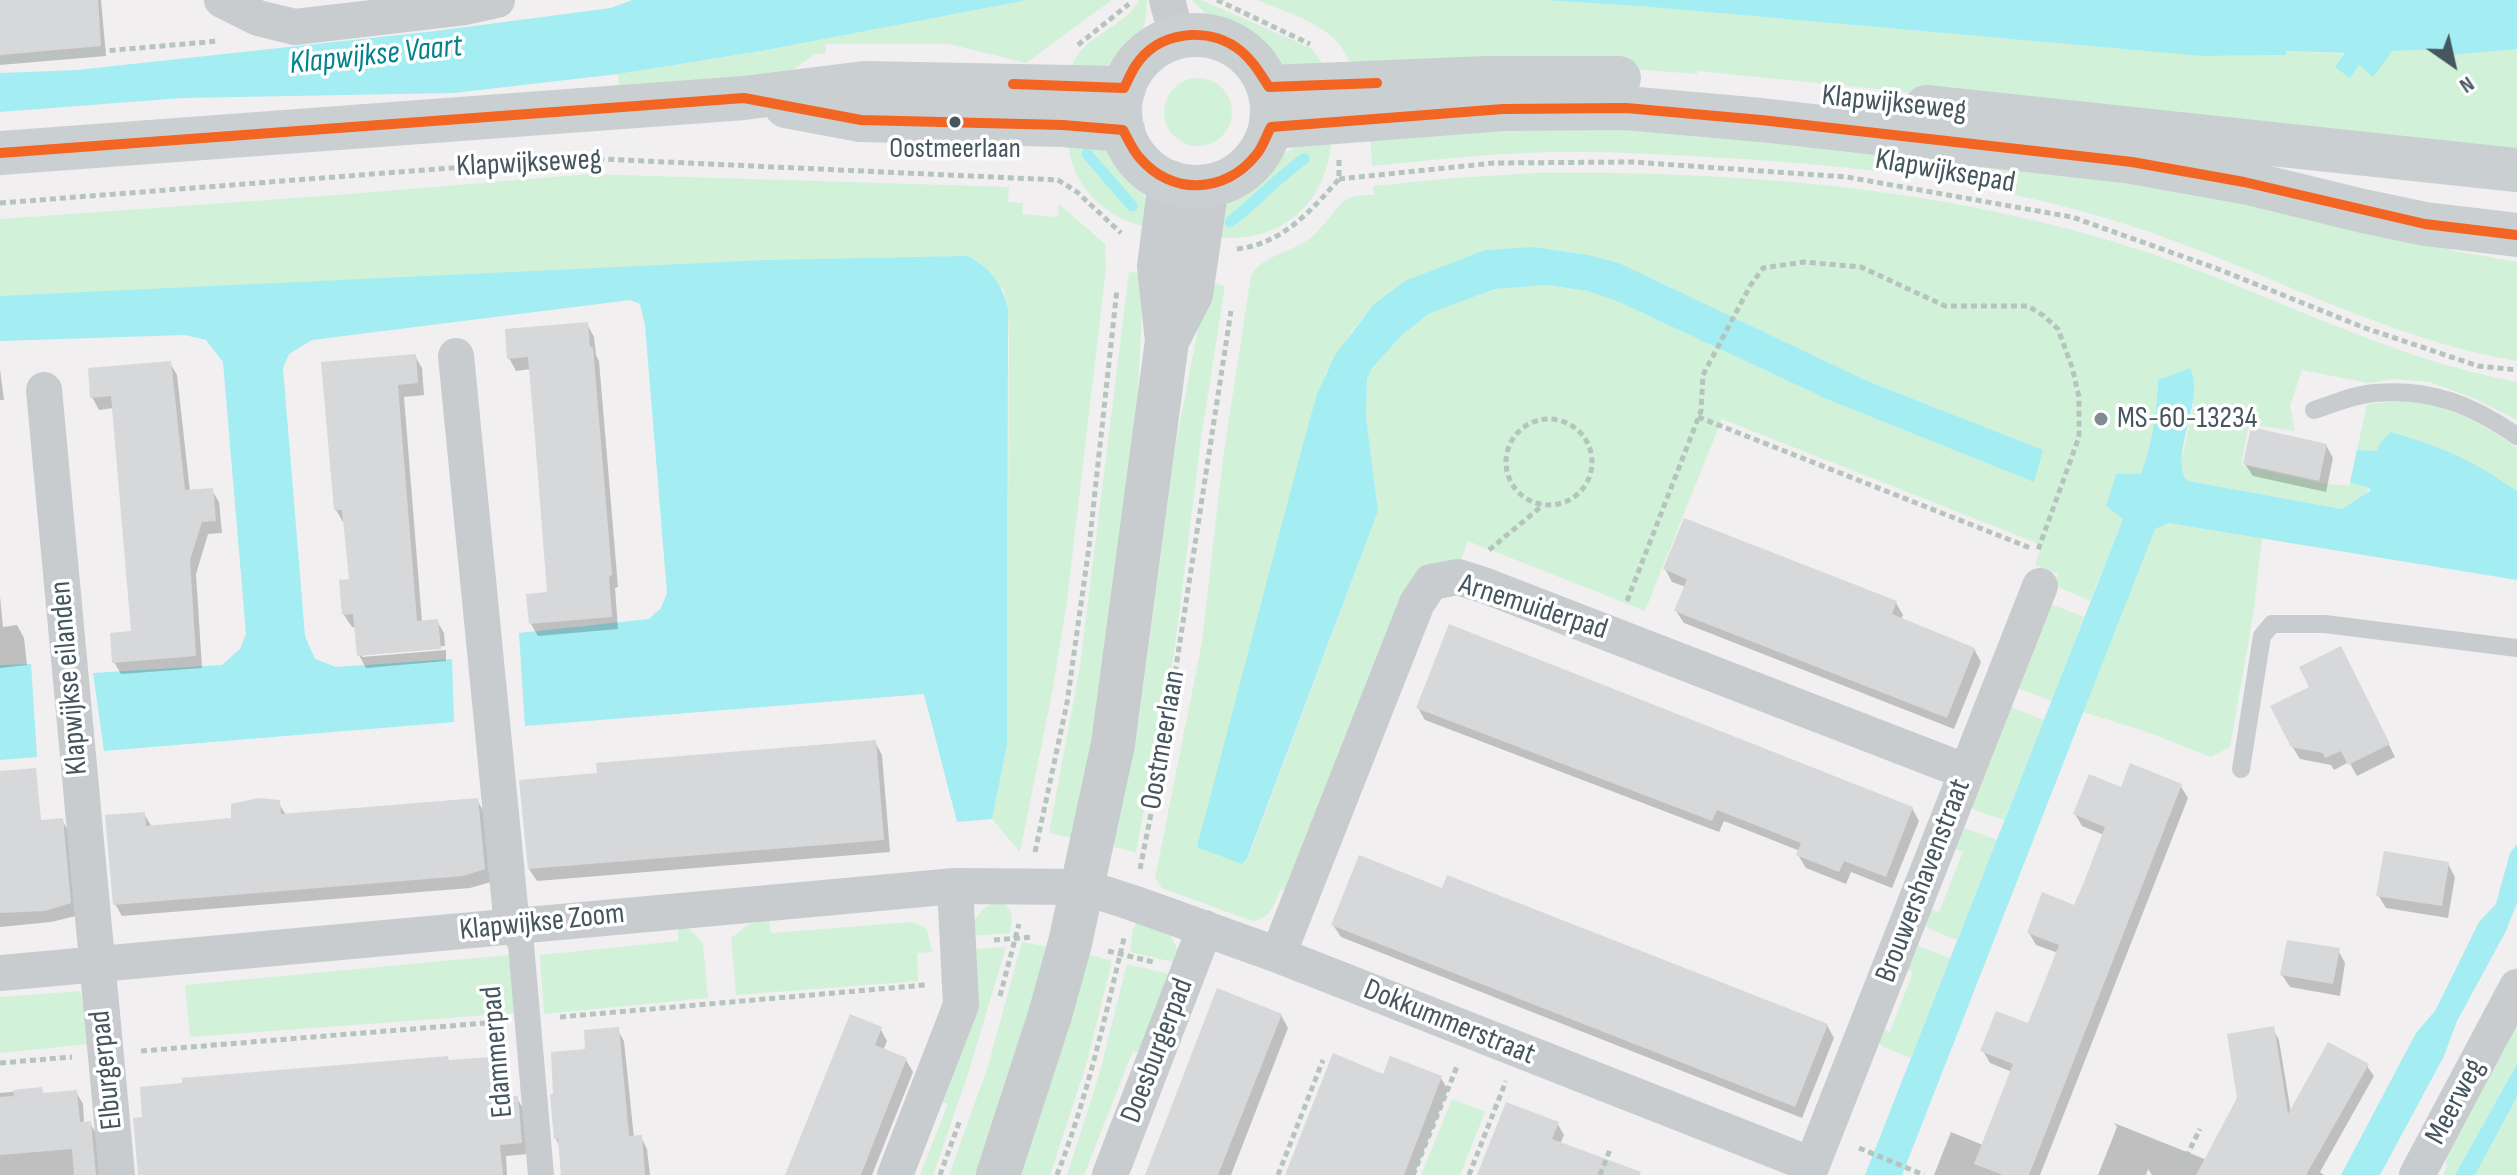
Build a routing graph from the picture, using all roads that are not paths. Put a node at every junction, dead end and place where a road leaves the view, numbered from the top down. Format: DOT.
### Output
graph roads {
  1 [pos="222,0"];
  2 [pos="497,0"];
  3 [pos="1172,18"];
  4 [pos="1270,107"];
  5 [pos="1123,109"];
  6 [pos="0,153"];
  7 [pos="2517,170"];
  8 [pos="1188,184"];
  9 [pos="2517,235"];
  10 [pos="456,356"];
  11 [pos="44,390"];
  12 [pos="2314,410"];
  13 [pos="2517,436"];
  14 [pos="2040,586"];
  15 [pos="2517,648"];
  16 [pos="2241,769"];
  17 [pos="1967,772"];
  18 [pos="955,886"];
  19 [pos="1084,887"];
  20 [pos="512,926"];
  21 [pos="1205,928"];
  22 [pos="1278,955"];
  23 [pos="96,966"];
  24 [pos="0,973"];
  25 [pos="2517,987"];
  26 [pos="1810,1170"];
  27 [pos="117,1175"];
  28 [pos="541,1175"];
  29 [pos="895,1175"];
  30 [pos="998,1175"];
  31 [pos="1110,1175"];
  32 [pos="2417,1175"];
  1 -- 2 [label="street"];
  3 -- 4 [label="main road"];
  3 -- 5 [label="main road"];
  4 -- 7 [label="main road, Klapwijkseweg"];
  4 -- 8 [label="main road"];
  4 -- 9 [label="main road, Klapwijkseweg"];
  5 -- 6 [label="main road, Klapwijkseweg"];
  5 -- 8 [label="main road"];
  8 -- 19 [label="street, Oostmeerlaan"];
  10 -- 20 [label="street"];
  11 -- 23 [label="street, Klapwijkse eilanden"];
  12 -- 13 [label="lane"];
  14 -- 17 [label="street, Brouwershavenstraat"];
  15 -- 16 [label="lane"];
  17 -- 22 [label="street, Arnemuiderpad"];
  17 -- 26 [label="street, Brouwershavenstraat"];
  18 -- 19 [label="street, Klapwijkse Zoom"];
  18 -- 20 [label="street, Klapwijkse Zoom"];
  18 -- 29 [label="street"];
  19 -- 21 [label="street, Dokkummerstraat"];
  19 -- 30 [label="street, Oostmeerlaan"];
  20 -- 23 [label="street, Klapwijkse Zoom"];
  20 -- 28 [label="street, Edammerpad"];
  21 -- 22 [label="street, Dokkummerstraat"];
  21 -- 31 [label="street, Doesburgerpad"];
  22 -- 26 [label="street, Dokkummerstraat"];
  23 -- 24 [label="street, Klapwijkse Zoom"];
  23 -- 27 [label="street, Elburgerpad"];
  25 -- 32 [label="street, Meerweg"];
}
